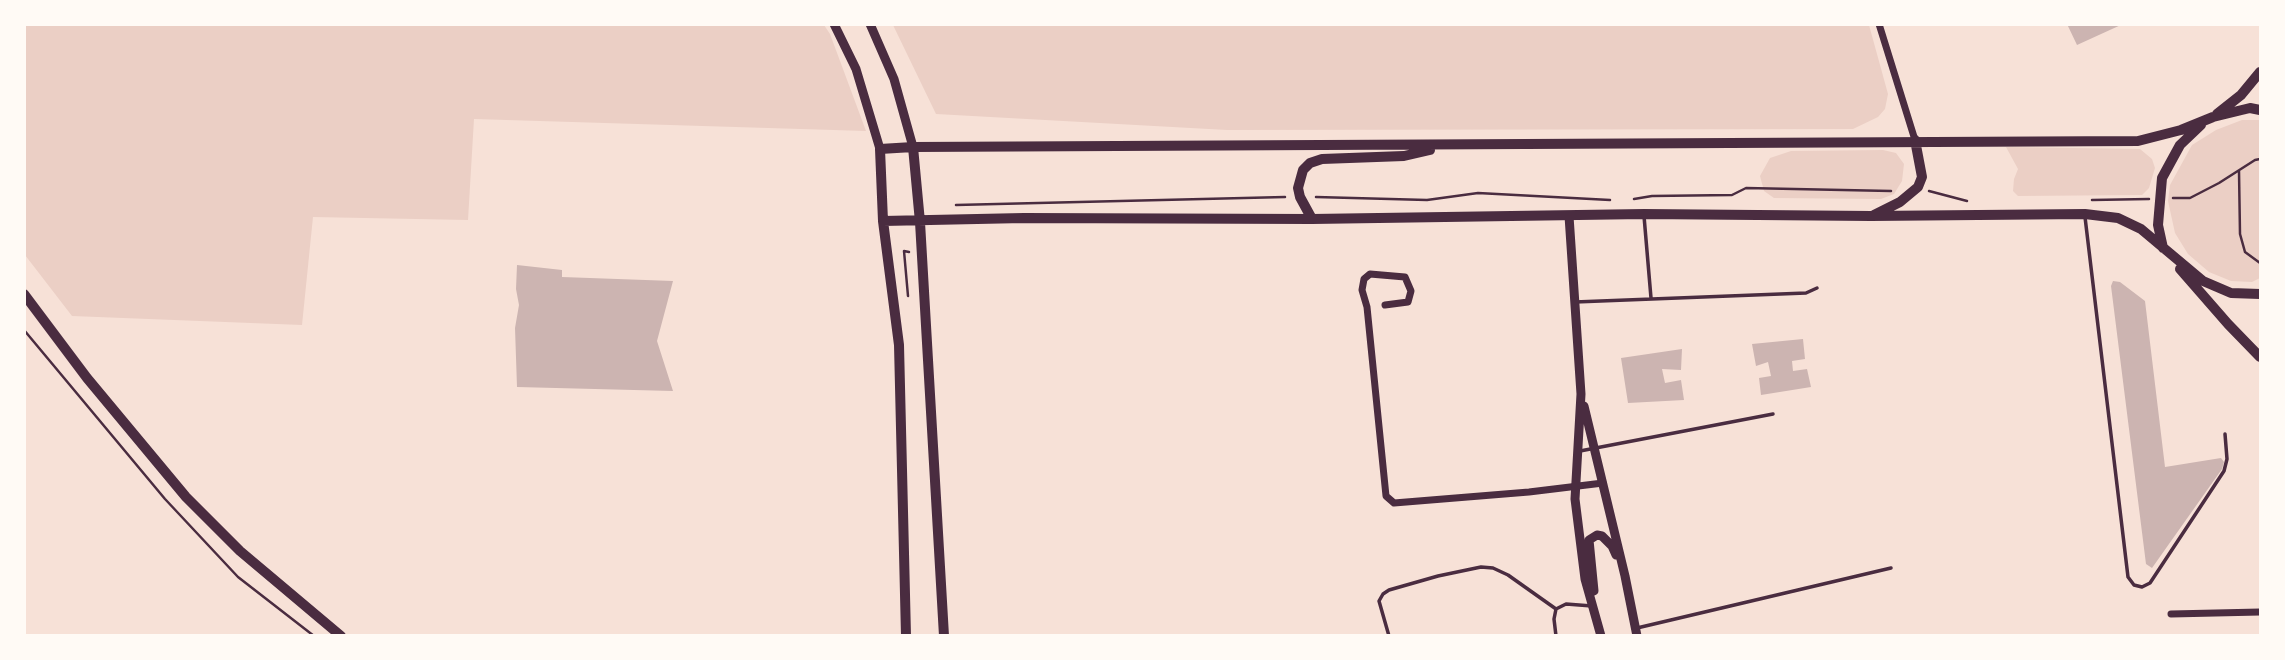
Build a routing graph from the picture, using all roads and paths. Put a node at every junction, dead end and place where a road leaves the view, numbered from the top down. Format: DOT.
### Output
graph roads {
  1 [pos="835,24"];
  2 [pos="870,24"];
  3 [pos="1879,24"];
  4 [pos="2260,72"];
  5 [pos="2260,110"];
  6 [pos="2213,117"];
  7 [pos="1915,140"];
  8 [pos="1454,146"];
  9 [pos="913,147"];
  10 [pos="880,149"];
  11 [pos="2260,159"];
  12 [pos="2239,171"];
  13 [pos="1914,192"];
  14 [pos="1300,197"];
  15 [pos="2159,199"];
  16 [pos="1614,200"];
  17 [pos="2084,200"];
  18 [pos="1627,201"];
  19 [pos="1970,202"];
  20 [pos="1644,214"];
  21 [pos="2085,214"];
  22 [pos="1569,216"];
  23 [pos="1871,216"];
  24 [pos="1312,219"];
  25 [pos="883,221"];
  26 [pos="939,221"];
  27 [pos="920,222"];
  28 [pos="2163,249"];
  29 [pos="921,252"];
  30 [pos="2260,263"];
  31 [pos="1817,288"];
  32 [pos="2260,293"];
  33 [pos="24,294"];
  34 [pos="1651,298"];
  35 [pos="1574,302"];
  36 [pos="908,304"];
  37 [pos="1385,305"];
  38 [pos="2260,357"];
  39 [pos="1581,394"];
  40 [pos="1773,414"];
  41 [pos="2225,434"];
  42 [pos="1594,448"];
  43 [pos="1578,452"];
  44 [pos="1603,483"];
  45 [pos="1576,486"];
  46 [pos="1891,568"];
  47 [pos="1625,576"];
  48 [pos="1594,606"];
  49 [pos="1556,609"];
  50 [pos="2260,612"];
  51 [pos="2171,614"];
  52 [pos="1636,632"];
  53 [pos="341,635"];
  54 [pos="906,635"];
  55 [pos="944,635"];
  56 [pos="1389,635"];
  57 [pos="1556,635"];
  58 [pos="1601,635"];
  1 -- 10 [label="street"];
  2 -- 9 [label="street"];
  3 -- 7 [label="street"];
  4 -- 6 [label="main road"];
  5 -- 6 [label="main road"];
  6 -- 7 [label="main road"];
  6 -- 15 [label="main road"];
  7 -- 8 [label="main road"];
  7 -- 13 [label="main road"];
  8 -- 9 [label="main road"];
  8 -- 14 [label="main road"];
  9 -- 10 [label="main road"];
  9 -- 27 [label="main road"];
  10 -- 25 [label="main road"];
  11 -- 12 [label="path"];
  12 -- 15 [label="path"];
  12 -- 30 [label="path"];
  13 -- 18 [label="path"];
  13 -- 19 [label="path"];
  13 -- 23 [label="main road"];
  14 -- 16 [label="path"];
  14 -- 24 [label="main road"];
  14 -- 26 [label="path"];
  15 -- 17 [label="path"];
  15 -- 28 [label="main road"];
  20 -- 22 [label="main road"];
  20 -- 23 [label="main road"];
  20 -- 34 [label="lane"];
  21 -- 23 [label="main road"];
  21 -- 28 [label="main road"];
  21 -- 41 [label="lane"];
  22 -- 24 [label="main road"];
  22 -- 35 [label="street"];
  24 -- 26 [label="main road"];
  25 -- 27 [label="main road"];
  25 -- 54 [label="main road"];
  26 -- 27 [label="main road"];
  27 -- 29 [label="main road"];
  28 -- 32 [label="main road"];
  28 -- 38 [label="main road"];
  29 -- 36 [label="path"];
  29 -- 55 [label="main road"];
  31 -- 34 [label="lane"];
  33 -- 53 [label="main road"];
  34 -- 35 [label="lane"];
  35 -- 39 [label="street"];
  37 -- 45 [label="street"];
  39 -- 42 [label="street"];
  39 -- 43 [label="street"];
  40 -- 42 [label="lane"];
  42 -- 43 [label="lane"];
  42 -- 44 [label="street"];
  43 -- 45 [label="street"];
  44 -- 45 [label="street"];
  44 -- 47 [label="street"];
  45 -- 48 [label="street"];
  46 -- 52 [label="lane"];
  47 -- 48 [label="street"];
  47 -- 52 [label="street"];
  48 -- 49 [label="lane"];
  48 -- 58 [label="street"];
  49 -- 56 [label="lane"];
  49 -- 57 [label="lane"];
  50 -- 51 [label="street"];
}
